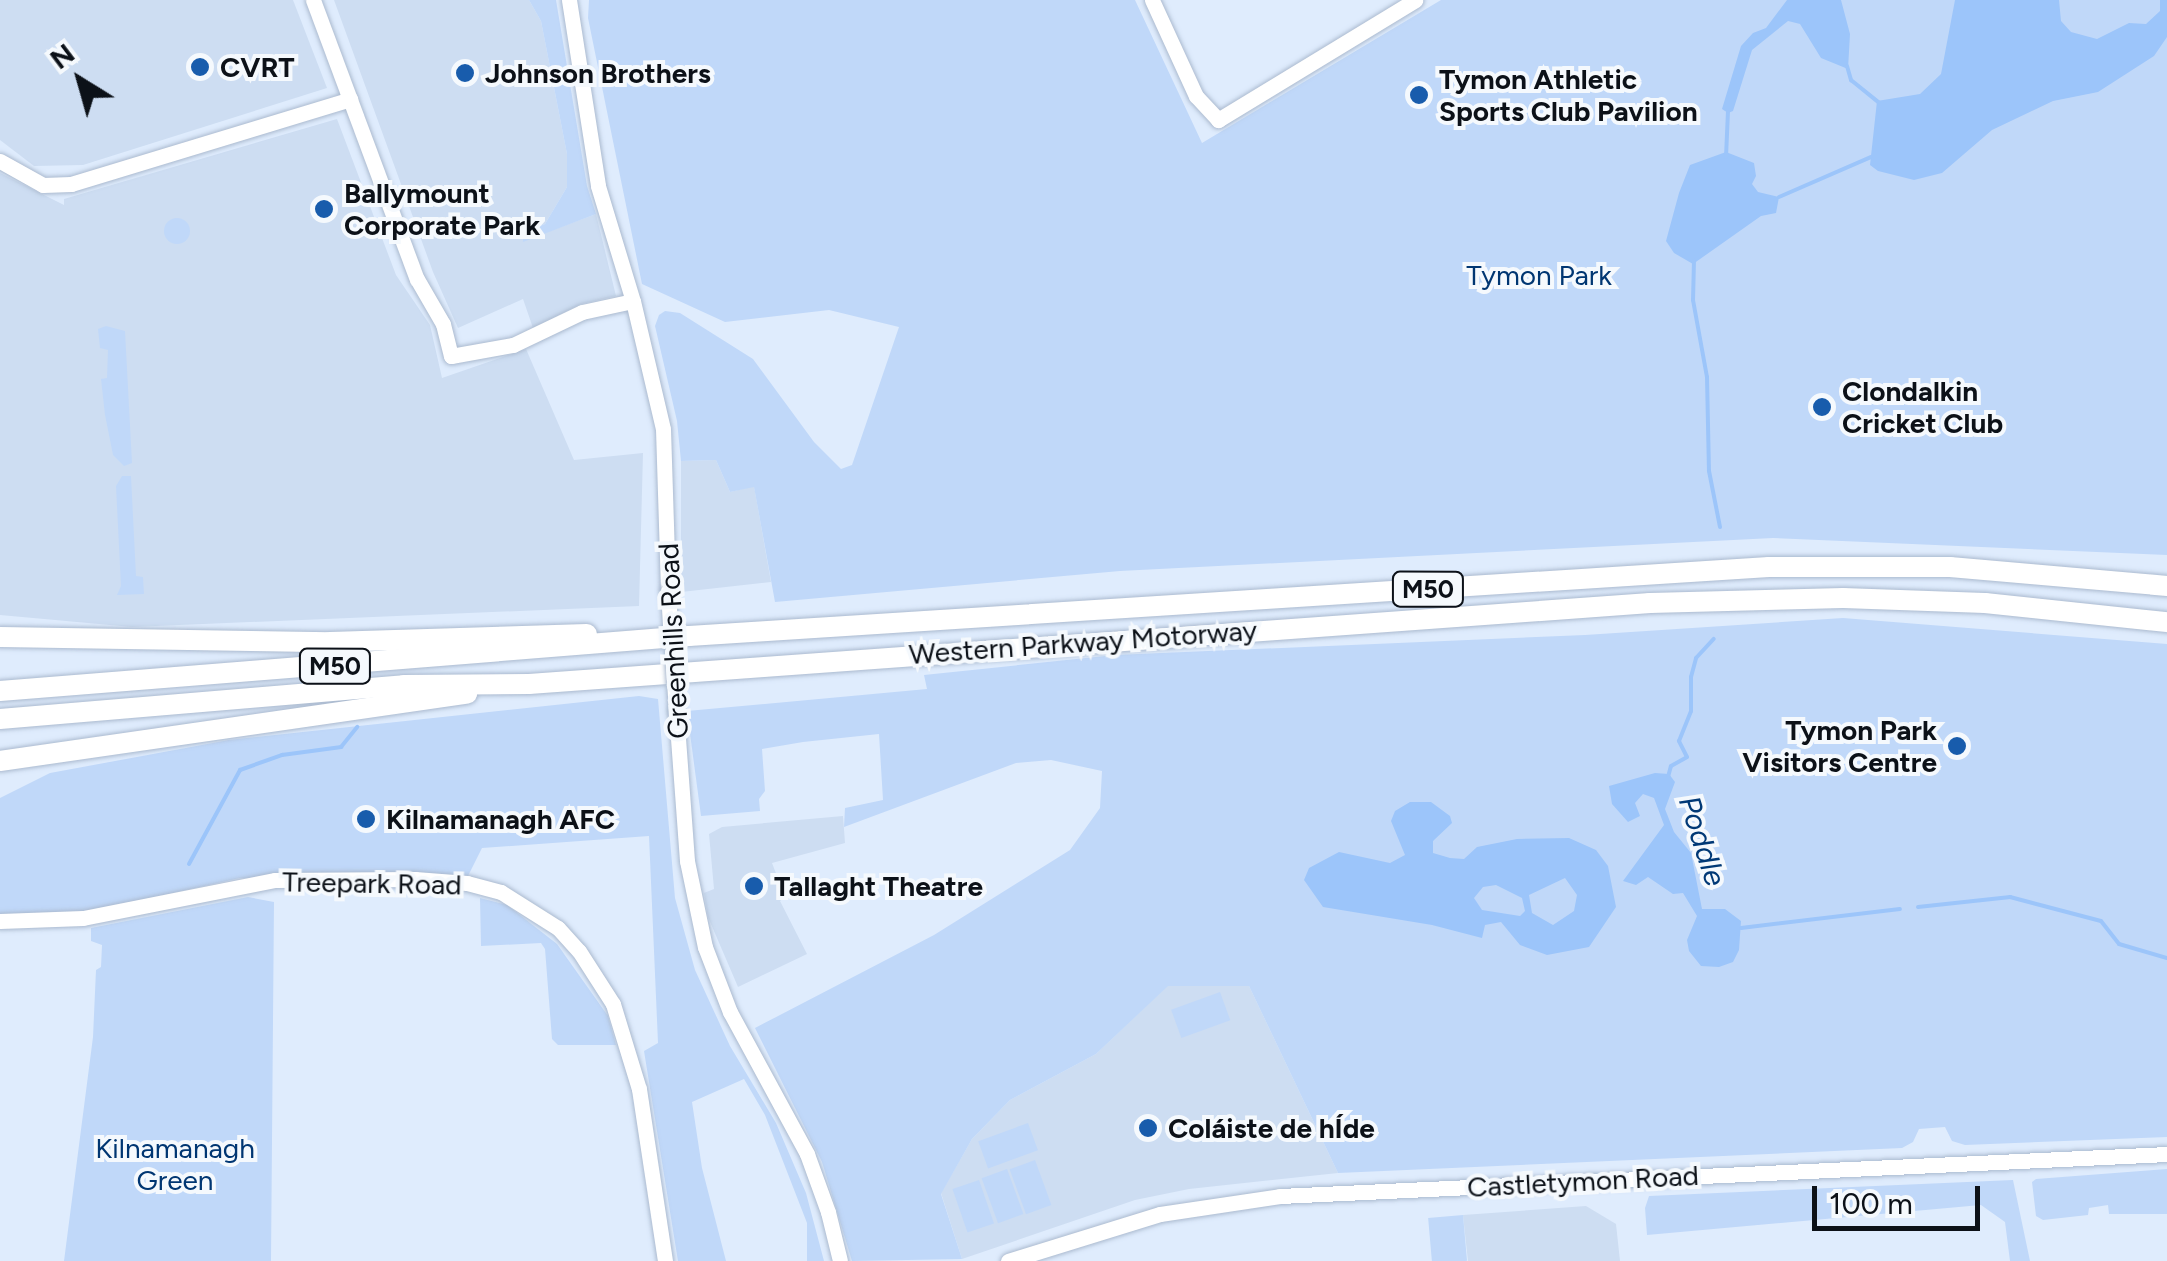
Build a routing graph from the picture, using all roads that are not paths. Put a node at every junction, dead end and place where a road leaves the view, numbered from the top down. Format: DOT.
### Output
graph roads {
  1 [pos="313,0"];
  2 [pos="569,0"];
  3 [pos="1152,0"];
  4 [pos="1415,0"];
  5 [pos="350,100"];
  6 [pos="0,160"];
  7 [pos="633,302"];
  8 [pos="2167,586"];
  9 [pos="2167,622"];
  10 [pos="689,636"];
  11 [pos="0,637"];
  12 [pos="528,684"];
  13 [pos="0,691"];
  14 [pos="0,719"];
  15 [pos="0,764"];
  16 [pos="0,921"];
  17 [pos="2167,1154"];
  18 [pos="665,1261"];
  19 [pos="840,1261"];
  20 [pos="1008,1261"];
  1 -- 5 [label="street"];
  2 -- 7 [label="street, Greenhills Road"];
  3 -- 4 [label="street"];
  5 -- 6 [label="street"];
  5 -- 7 [label="street"];
  7 -- 19 [label="street, Greenhills Road, bridge"];
  8 -- 10 [label="highway, Western Parkway Motorway / M50"];
  9 -- 12 [label="highway, Western Parkway Motorway / M50"];
  10 -- 11 [label="highway, M50"];
  10 -- 13 [label="highway, Western Parkway Motorway / M50"];
  12 -- 14 [label="highway, Western Parkway Motorway / M50"];
  12 -- 15 [label="highway, M50"];
  16 -- 18 [label="street, Treepark Road"];
  17 -- 20 [label="street, Castletymon Road"];
}
